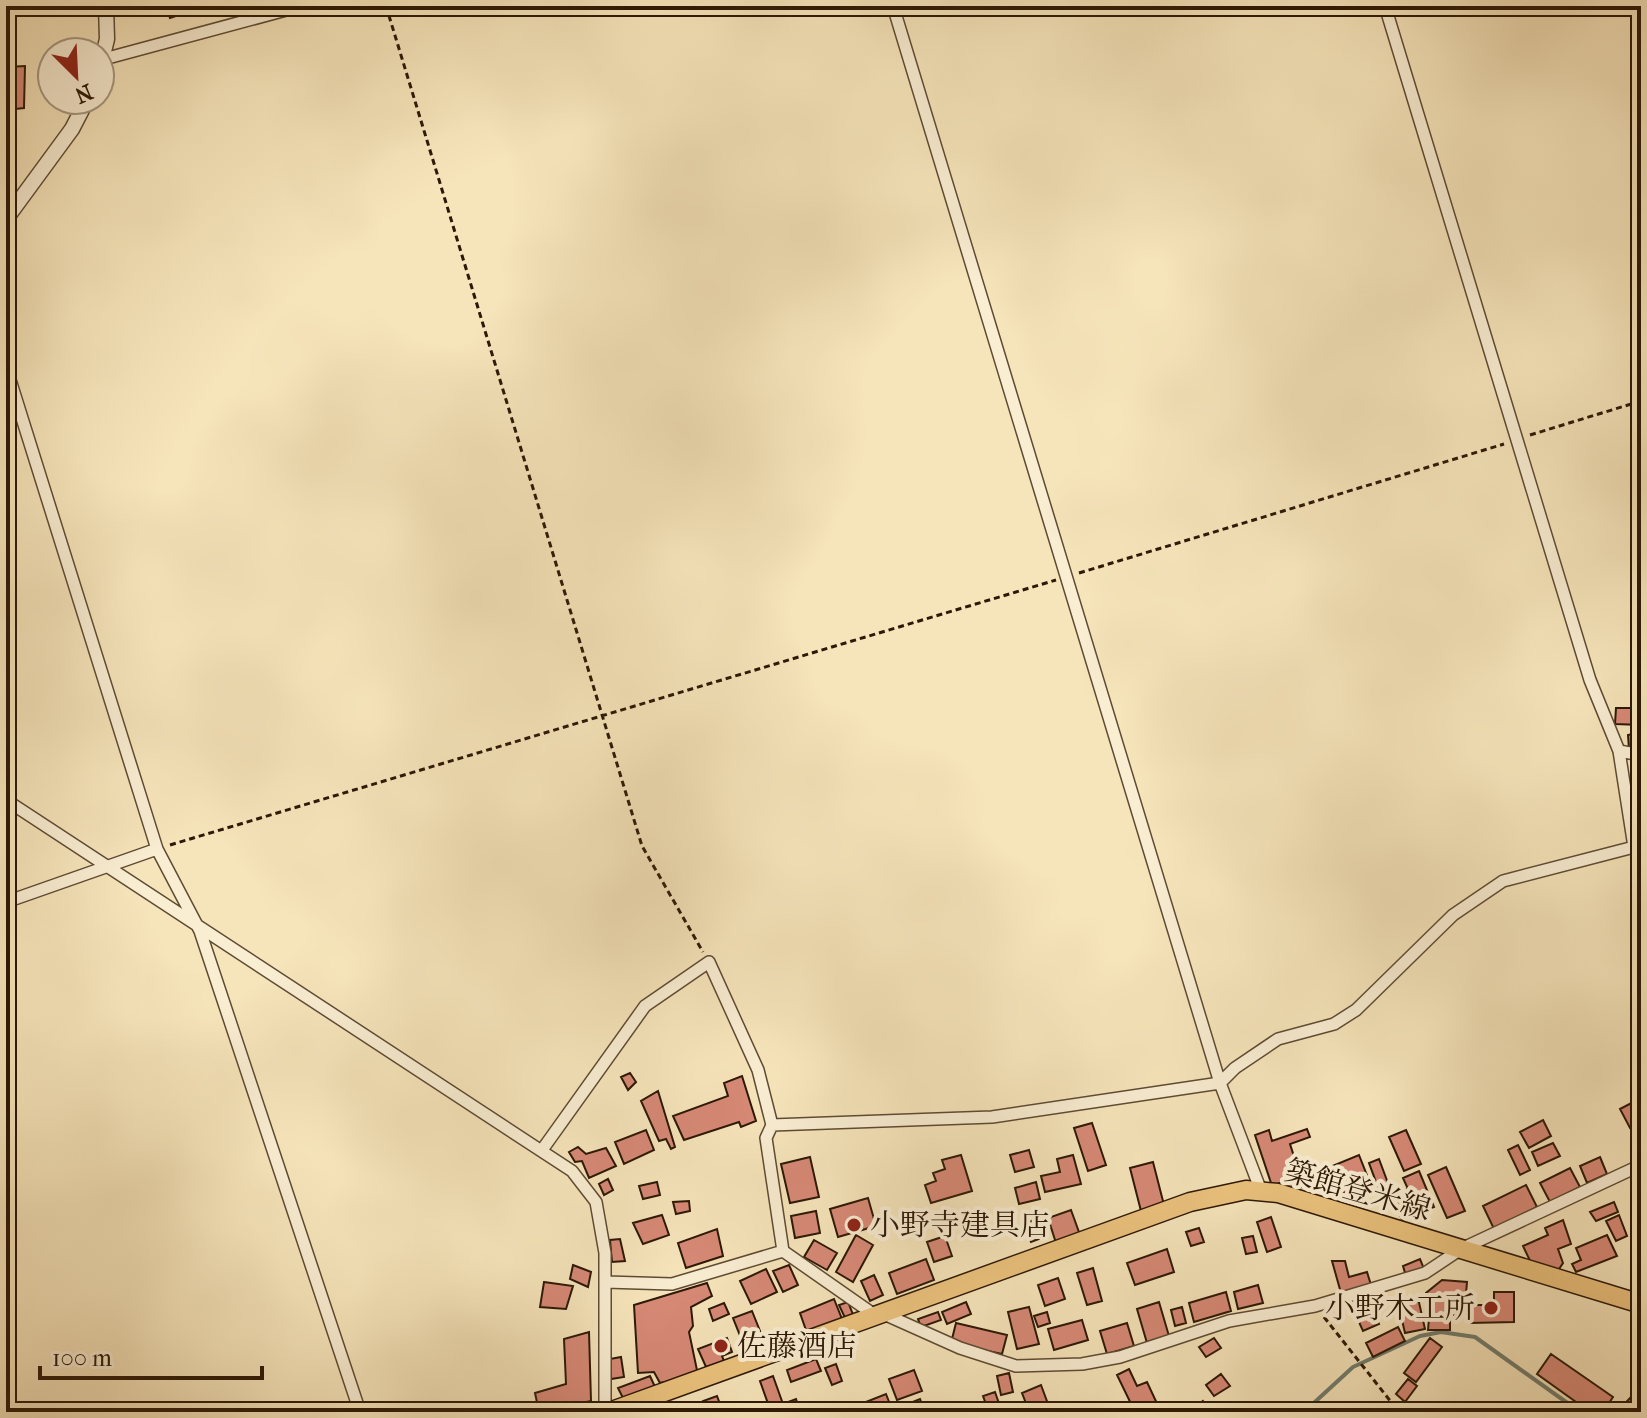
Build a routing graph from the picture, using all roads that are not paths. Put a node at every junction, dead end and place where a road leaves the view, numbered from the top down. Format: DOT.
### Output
graph roads {
  1 [pos="106,6"];
  2 [pos="301,6"];
  3 [pos="893,6"];
  4 [pos="1385,6"];
  5 [pos="104,36"];
  6 [pos="116,60"];
  7 [pos="79,116"];
  8 [pos="6,219"];
  9 [pos="6,367"];
  10 [pos="1619,751"];
  11 [pos="1641,755"];
  12 [pos="6,800"];
  13 [pos="157,849"];
  14 [pos="105,867"];
  15 [pos="6,902"];
  16 [pos="200,931"];
  17 [pos="1220,1083"];
  18 [pos="772,1125"];
  19 [pos="542,1150"];
  20 [pos="1641,1165"];
  21 [pos="1261,1191"];
  22 [pos="1461,1249"];
  23 [pos="783,1251"];
  24 [pos="606,1282"];
  25 [pos="1641,1304"];
  26 [pos="880,1315"];
  27 [pos="360,1412"];
  28 [pos="607,1412"];
  1 -- 5 [label="street"];
  2 -- 6 [label="street"];
  3 -- 17 [label="street"];
  4 -- 10 [label="street"];
  7 -- 8 [label="street"];
  9 -- 13 [label="street"];
  10 -- 11 [label="street"];
  10 -- 17 [label="street"];
  12 -- 14 [label="street"];
  13 -- 14 [label="street"];
  13 -- 16 [label="street"];
  14 -- 15 [label="street"];
  14 -- 16 [label="street"];
  16 -- 19 [label="street"];
  16 -- 27 [label="street"];
  17 -- 18 [label="street"];
  17 -- 21 [label="street"];
  18 -- 19 [label="street"];
  18 -- 23 [label="street"];
  19 -- 24 [label="street"];
  20 -- 22 [label="street"];
  21 -- 22 [label="main road, 築館登米線"];
  21 -- 26 [label="main road, 築館登米線"];
  22 -- 25 [label="main road, 築館登米線"];
  22 -- 26 [label="street"];
  23 -- 24 [label="street"];
  23 -- 26 [label="street"];
  24 -- 28 [label="street"];
  26 -- 28 [label="main road, 築館登米線"];
}
